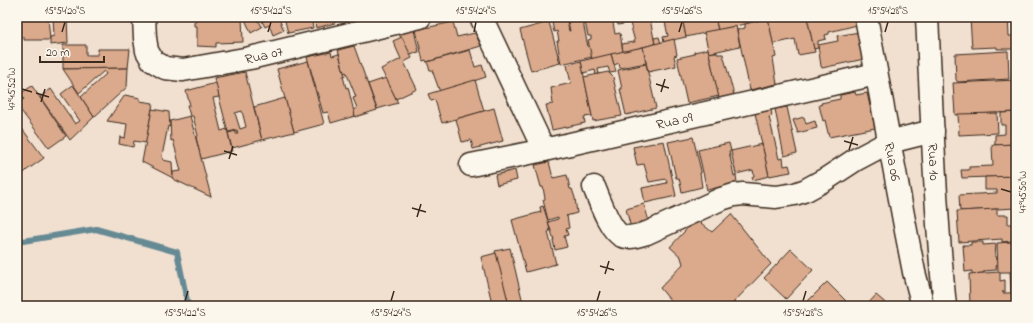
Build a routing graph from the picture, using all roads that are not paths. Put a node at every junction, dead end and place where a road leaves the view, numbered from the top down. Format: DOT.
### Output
graph roads {
  1 [pos="144,17"];
  2 [pos="420,17"];
  3 [pos="481,17"];
  4 [pos="866,17"];
  5 [pos="927,17"];
  6 [pos="358,24"];
  7 [pos="876,74"];
  8 [pos="933,131"];
  9 [pos="889,142"];
  10 [pos="544,150"];
  11 [pos="471,165"];
  12 [pos="594,187"];
  13 [pos="923,306"];
  14 [pos="945,306"];
  1 -- 6 [label="street, Rua 07"];
  2 -- 6 [label="street, Rua 07"];
  3 -- 10 [label="street"];
  4 -- 7 [label="street, Rua 06"];
  5 -- 8 [label="street, Rua 10"];
  7 -- 9 [label="street, Rua 06"];
  7 -- 10 [label="street, Rua 09"];
  8 -- 9 [label="street"];
  8 -- 14 [label="street, Rua 10"];
  9 -- 12 [label="street"];
  9 -- 13 [label="street, Rua 06"];
  10 -- 11 [label="street, Rua 09"];
}
